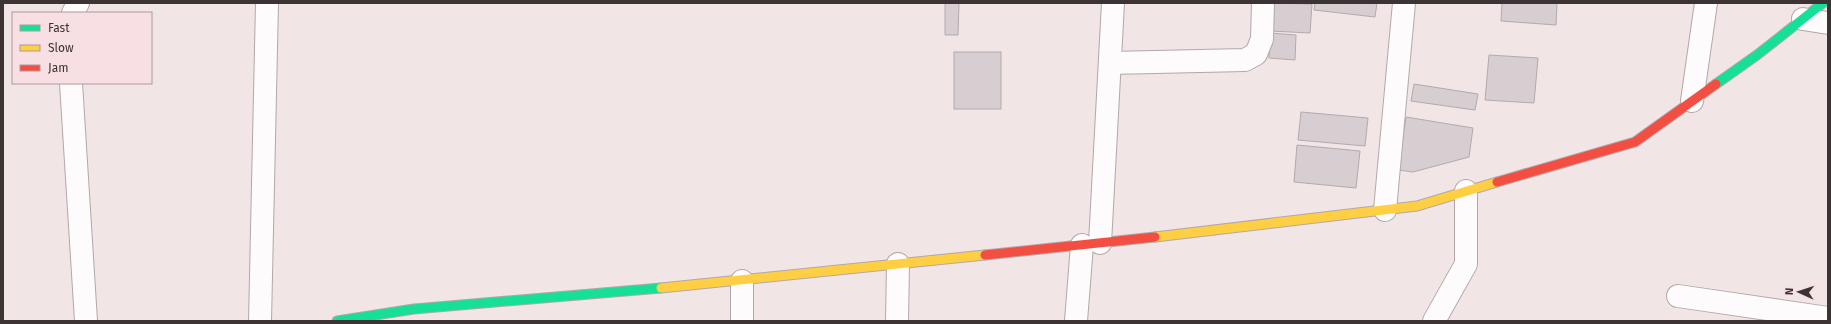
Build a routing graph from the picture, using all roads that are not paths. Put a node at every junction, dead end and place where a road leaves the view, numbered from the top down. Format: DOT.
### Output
graph roads {
  1 [pos="78,3"];
  2 [pos="267,3"];
  3 [pos="1113,3"];
  4 [pos="1263,3"];
  5 [pos="1404,3"];
  6 [pos="1706,3"];
  7 [pos="1823,3"];
  8 [pos="74,12"];
  9 [pos="1803,19"];
  10 [pos="1828,23"];
  11 [pos="1110,63"];
  12 [pos="71,84"];
  13 [pos="1692,101"];
  14 [pos="1466,191"];
  15 [pos="1384,210"];
  16 [pos="1091,244"];
  17 [pos="898,264"];
  18 [pos="742,280"];
  19 [pos="1678,296"];
  20 [pos="414,315"];
  21 [pos="1828,318"];
  22 [pos="86,321"];
  23 [pos="260,321"];
  24 [pos="337,321"];
  25 [pos="742,321"];
  26 [pos="897,321"];
  27 [pos="1076,321"];
  28 [pos="1434,321"];
  1 -- 8 [label="street"];
  2 -- 23 [label="street"];
  3 -- 11 [label="street"];
  4 -- 11 [label="street"];
  5 -- 15 [label="street"];
  6 -- 13 [label="street"];
  7 -- 9 [label="street"];
  9 -- 10 [label="street"];
  9 -- 13 [label="street"];
  11 -- 16 [label="street"];
  12 -- 22 [label="street"];
  13 -- 14 [label="street"];
  14 -- 15 [label="street"];
  14 -- 28 [label="street"];
  15 -- 16 [label="street"];
  16 -- 17 [label="street"];
  16 -- 27 [label="street"];
  17 -- 18 [label="street"];
  17 -- 26 [label="street"];
  18 -- 20 [label="street"];
  18 -- 25 [label="street"];
  19 -- 21 [label="street"];
  20 -- 24 [label="street"];
}
